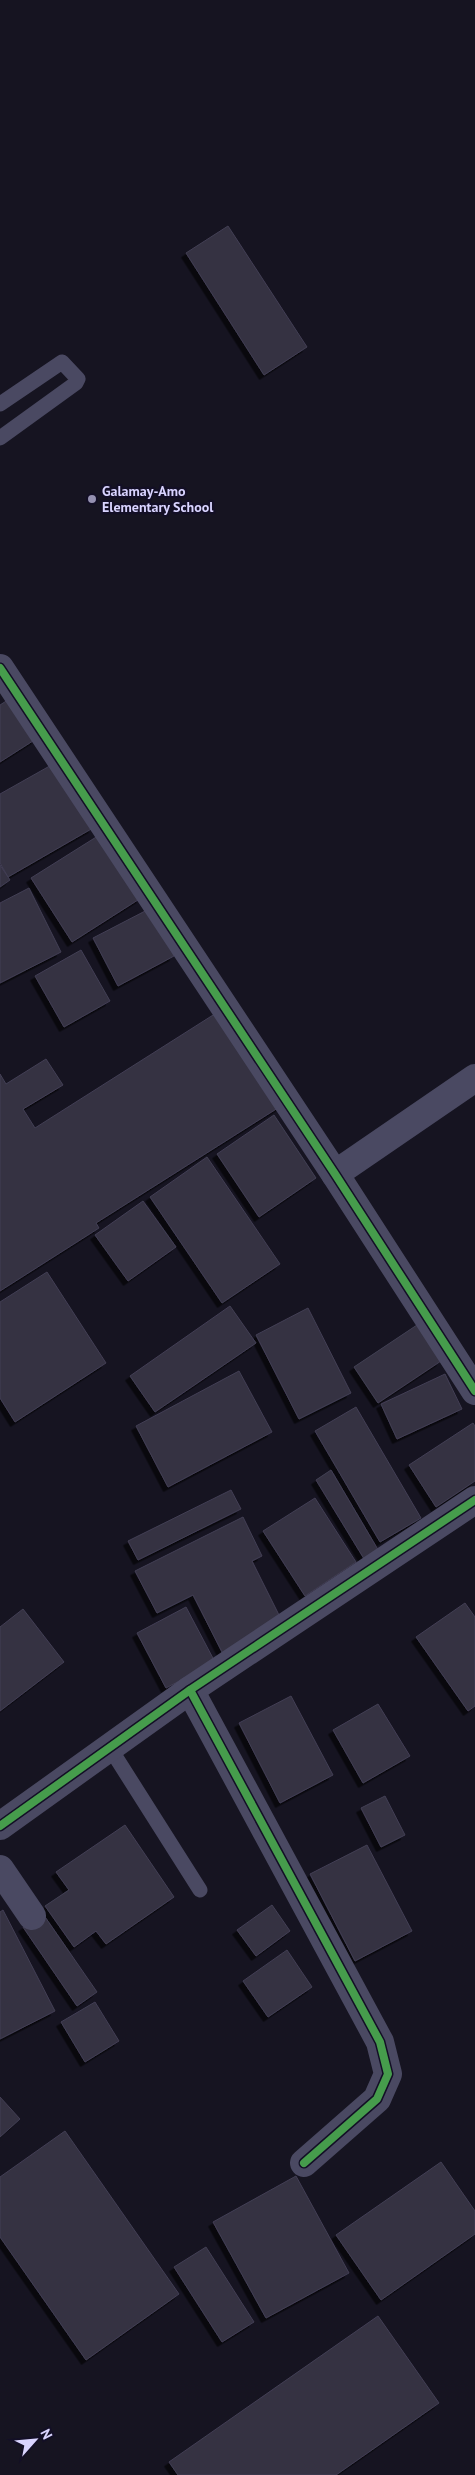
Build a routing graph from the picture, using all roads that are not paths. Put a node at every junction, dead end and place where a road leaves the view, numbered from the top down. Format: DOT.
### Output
graph roads {
  1 [pos="0,404"];
  2 [pos="0,438"];
  3 [pos="0,668"];
  4 [pos="475,1078"];
  5 [pos="335,1174"];
  6 [pos="475,1391"];
  7 [pos="475,1500"];
  8 [pos="190,1690"];
  9 [pos="110,1748"];
  10 [pos="0,1826"];
  11 [pos="0,1869"];
  12 [pos="200,1890"];
  13 [pos="32,1916"];
  14 [pos="304,2163"];
  1 -- 2 [label="lane"];
  3 -- 5 [label="street"];
  4 -- 5 [label="street"];
  5 -- 6 [label="street"];
  7 -- 8 [label="street"];
  8 -- 9 [label="street"];
  8 -- 14 [label="street"];
  9 -- 10 [label="street"];
  9 -- 12 [label="lane"];
  11 -- 13 [label="street"];
}
